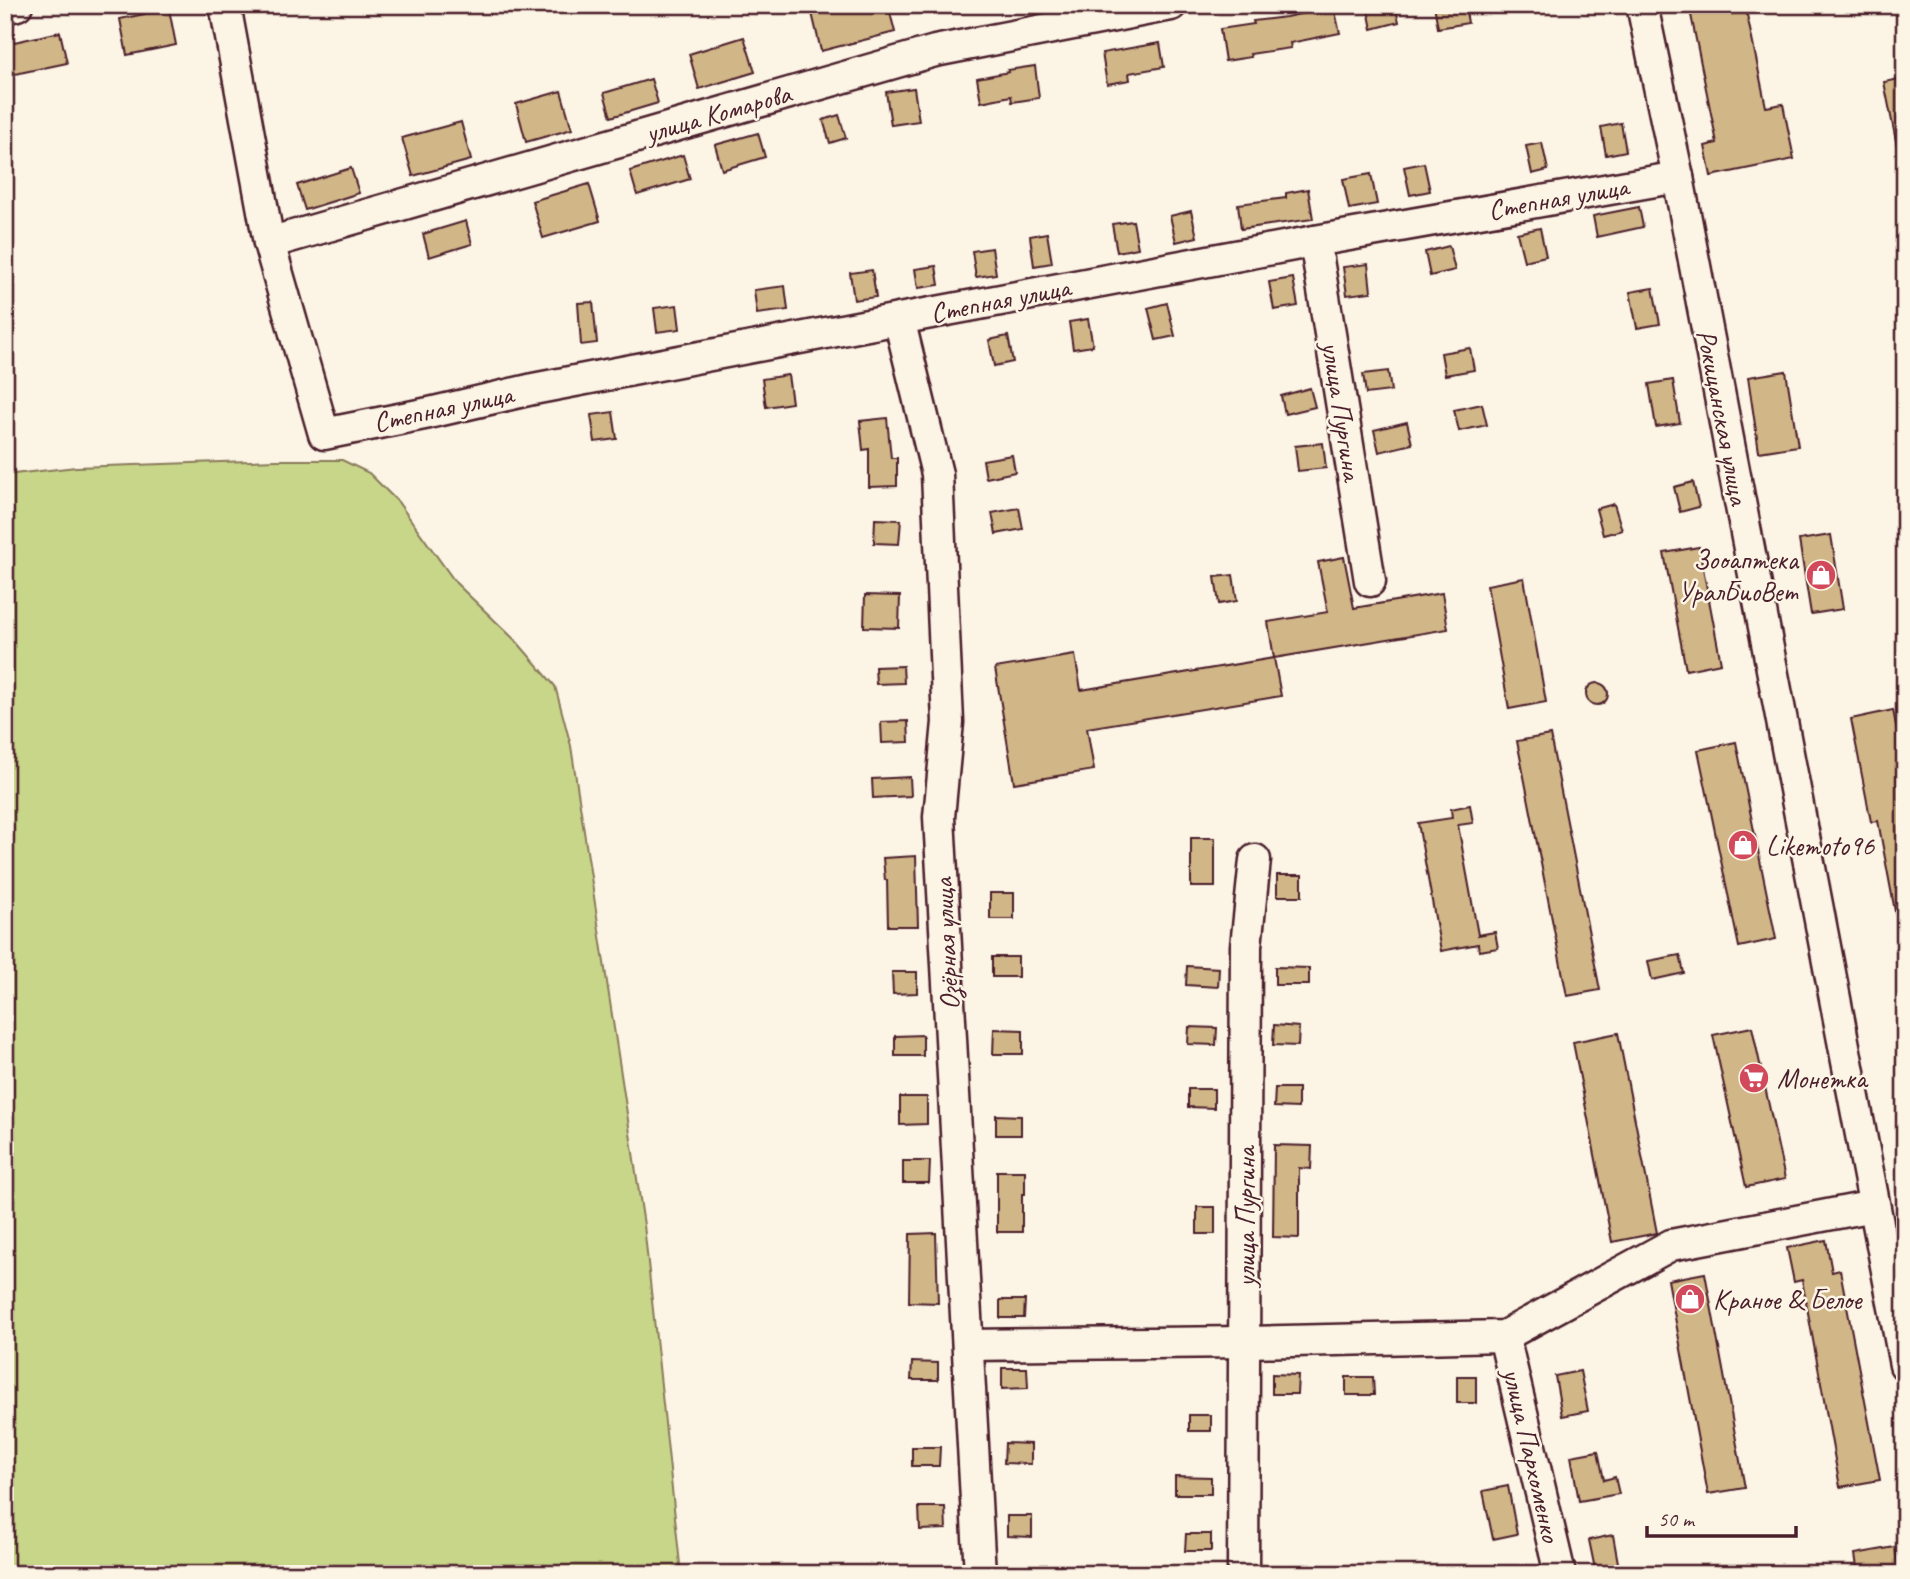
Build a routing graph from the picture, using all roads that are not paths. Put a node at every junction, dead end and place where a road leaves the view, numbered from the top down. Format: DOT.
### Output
graph roads {
  1 [pos="17,5"];
  2 [pos="225,5"];
  3 [pos="1171,5"];
  4 [pos="1642,5"];
  5 [pos="5,8"];
  6 [pos="1678,177"];
  7 [pos="1315,241"];
  8 [pos="269,243"];
  9 [pos="898,319"];
  10 [pos="1370,581"];
  11 [pos="1255,860"];
  12 [pos="1874,1206"];
  13 [pos="1504,1336"];
  14 [pos="1246,1342"];
  15 [pos="968,1345"];
  16 [pos="1905,1365"];
  17 [pos="979,1574"];
  18 [pos="1243,1574"];
  19 [pos="1560,1574"];
  1 -- 5 [label="street"];
  2 -- 8 [label="street"];
  3 -- 8 [label="street, улица Комарова"];
  4 -- 6 [label="street, Рокицанская улица"];
  6 -- 7 [label="street, Степная улица"];
  6 -- 12 [label="street, Рокицанская улица"];
  7 -- 9 [label="street, Степная улица"];
  7 -- 10 [label="street, улица Пургина"];
  8 -- 9 [label="street, Степная улица"];
  9 -- 15 [label="street, Озёрная улица"];
  11 -- 14 [label="street, улица Пургина"];
  12 -- 13 [label="street"];
  12 -- 16 [label="street, Рокицанская улица"];
  13 -- 14 [label="street"];
  13 -- 19 [label="street, улица Пархоменко"];
  14 -- 15 [label="street"];
  14 -- 18 [label="street, улица Пургина"];
  15 -- 17 [label="street, Озёрная улица"];
}
